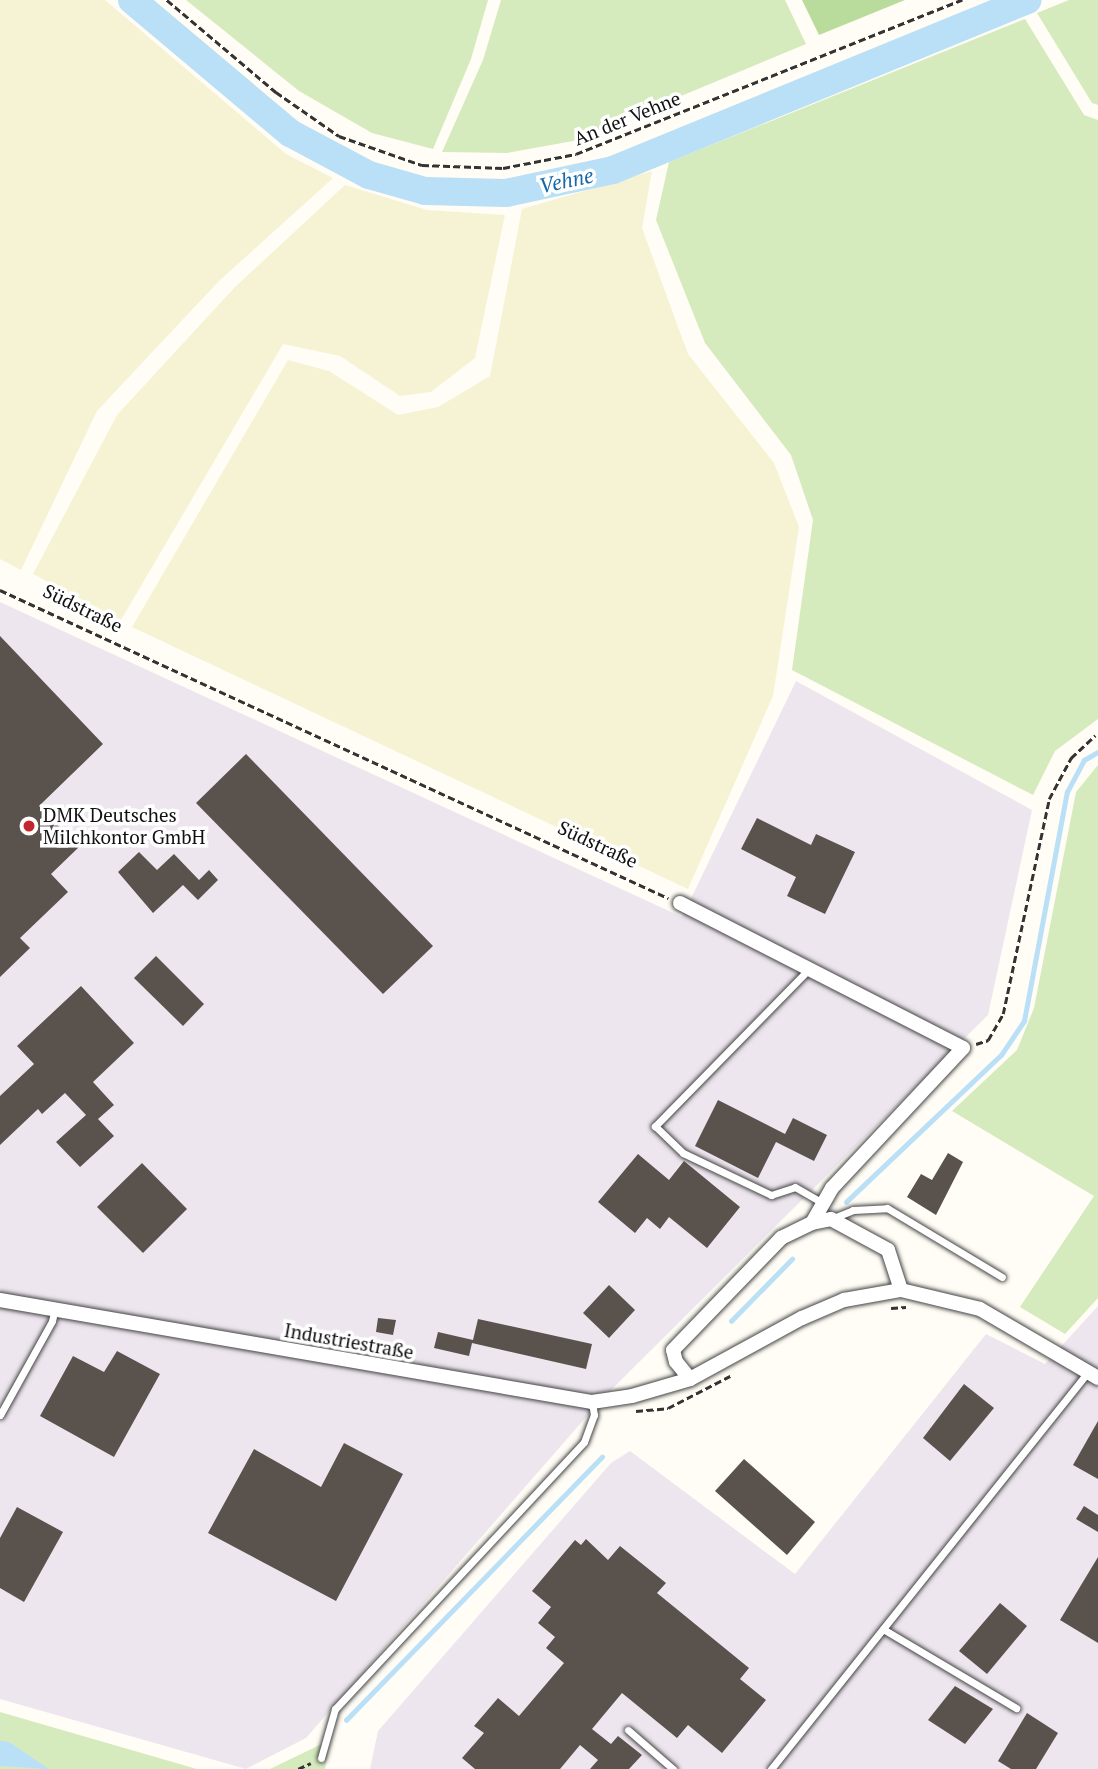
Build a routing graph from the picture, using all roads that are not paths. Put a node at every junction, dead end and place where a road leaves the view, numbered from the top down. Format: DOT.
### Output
graph roads {
  1 [pos="680,903"];
  2 [pos="809,969"];
  3 [pos="824,1203"];
  4 [pos="831,1219"];
  5 [pos="812,1223"];
  6 [pos="1002,1277"];
  7 [pos="901,1290"];
  8 [pos="0,1300"];
  9 [pos="55,1308"];
  10 [pos="1093,1375"];
  11 [pos="691,1379"];
  12 [pos="592,1402"];
  13 [pos="0,1415"];
  14 [pos="883,1629"];
  15 [pos="1016,1708"];
  16 [pos="628,1730"];
  17 [pos="321,1758"];
  18 [pos="673,1769"];
  19 [pos="771,1769"];
  1 -- 2 [label="street"];
  2 -- 3 [label="street"];
  2 -- 3 [label="lane"];
  3 -- 5 [label="street"];
  4 -- 5 [label="street"];
  4 -- 6 [label="lane"];
  4 -- 7 [label="street"];
  5 -- 11 [label="street"];
  7 -- 10 [label="street, Industriestraße"];
  7 -- 11 [label="street, Industriestraße"];
  8 -- 9 [label="street, Industriestraße"];
  9 -- 12 [label="street, Industriestraße"];
  9 -- 13 [label="lane"];
  10 -- 14 [label="lane"];
  11 -- 12 [label="street, Industriestraße"];
  12 -- 17 [label="lane"];
  14 -- 15 [label="lane"];
  14 -- 19 [label="lane"];
  16 -- 18 [label="lane"];
}
